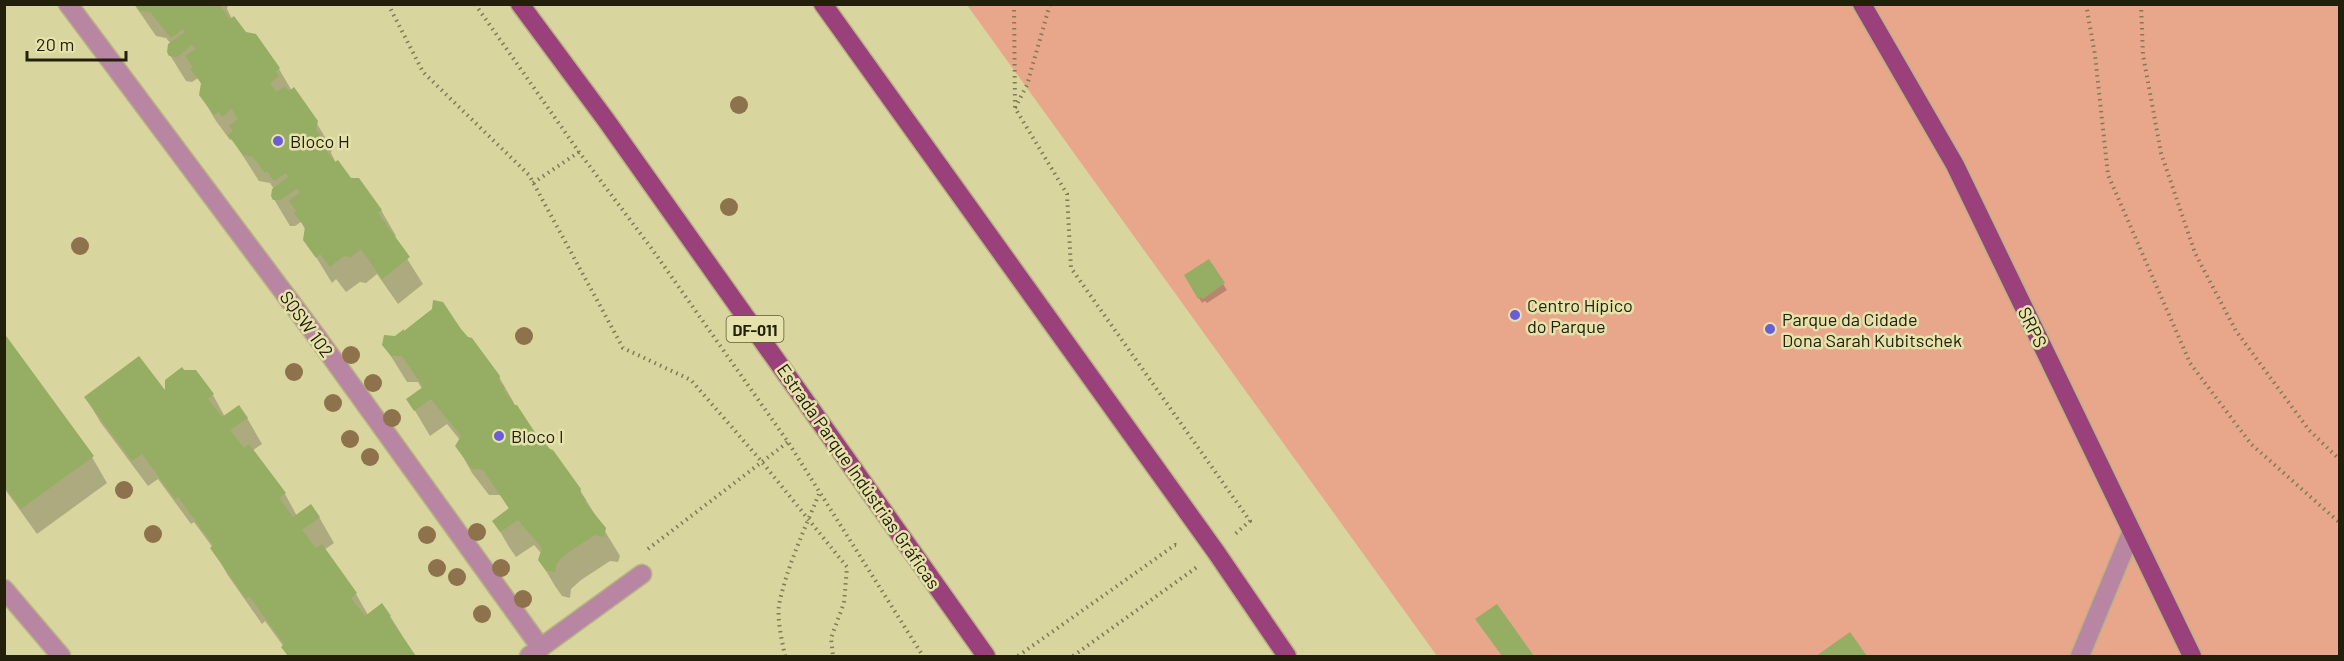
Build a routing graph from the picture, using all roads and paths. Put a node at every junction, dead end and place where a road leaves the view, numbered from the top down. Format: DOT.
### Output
graph roads {
  1 [pos="68,4"];
  2 [pos="388,4"];
  3 [pos="475,4"];
  4 [pos="520,4"];
  5 [pos="823,4"];
  6 [pos="1014,4"];
  7 [pos="1050,4"];
  8 [pos="1862,4"];
  9 [pos="2086,4"];
  10 [pos="2140,4"];
  11 [pos="1015,108"];
  12 [pos="579,152"];
  13 [pos="533,183"];
  14 [pos="788,442"];
  15 [pos="2340,460"];
  16 [pos="762,462"];
  17 [pos="819,493"];
  18 [pos="808,520"];
  19 [pos="2340,522"];
  20 [pos="2131,533"];
  21 [pos="647,550"];
  22 [pos="1216,552"];
  23 [pos="642,574"];
  24 [pos="4,589"];
  25 [pos="535,652"];
  26 [pos="61,657"];
  27 [pos="785,657"];
  28 [pos="833,657"];
  29 [pos="923,657"];
  30 [pos="986,657"];
  31 [pos="1018,657"];
  32 [pos="1073,657"];
  33 [pos="1287,657"];
  34 [pos="2080,657"];
  35 [pos="2192,657"];
  1 -- 25 [label="street, SQSW 102"];
  2 -- 13 [label="path"];
  3 -- 12 [label="path"];
  4 -- 30 [label="main road, Estrada Parque Indústrias Gráficas / DF-011"];
  5 -- 22 [label="main road"];
  6 -- 11 [label="path"];
  7 -- 11 [label="path"];
  8 -- 20 [label="main road, SRPS"];
  9 -- 19 [label="path"];
  10 -- 15 [label="path"];
  11 -- 22 [label="path"];
  12 -- 13 [label="path"];
  12 -- 14 [label="path"];
  13 -- 16 [label="path"];
  14 -- 16 [label="path"];
  14 -- 17 [label="path"];
  16 -- 18 [label="path"];
  16 -- 21 [label="path"];
  17 -- 18 [label="path"];
  17 -- 29 [label="path"];
  18 -- 27 [label="path"];
  18 -- 28 [label="path"];
  20 -- 34 [label="street"];
  20 -- 35 [label="main road, SRPS"];
  22 -- 31 [label="path"];
  22 -- 32 [label="path"];
  22 -- 33 [label="main road"];
  23 -- 25 [label="street, SQSW 102"];
  24 -- 26 [label="street"];
}
